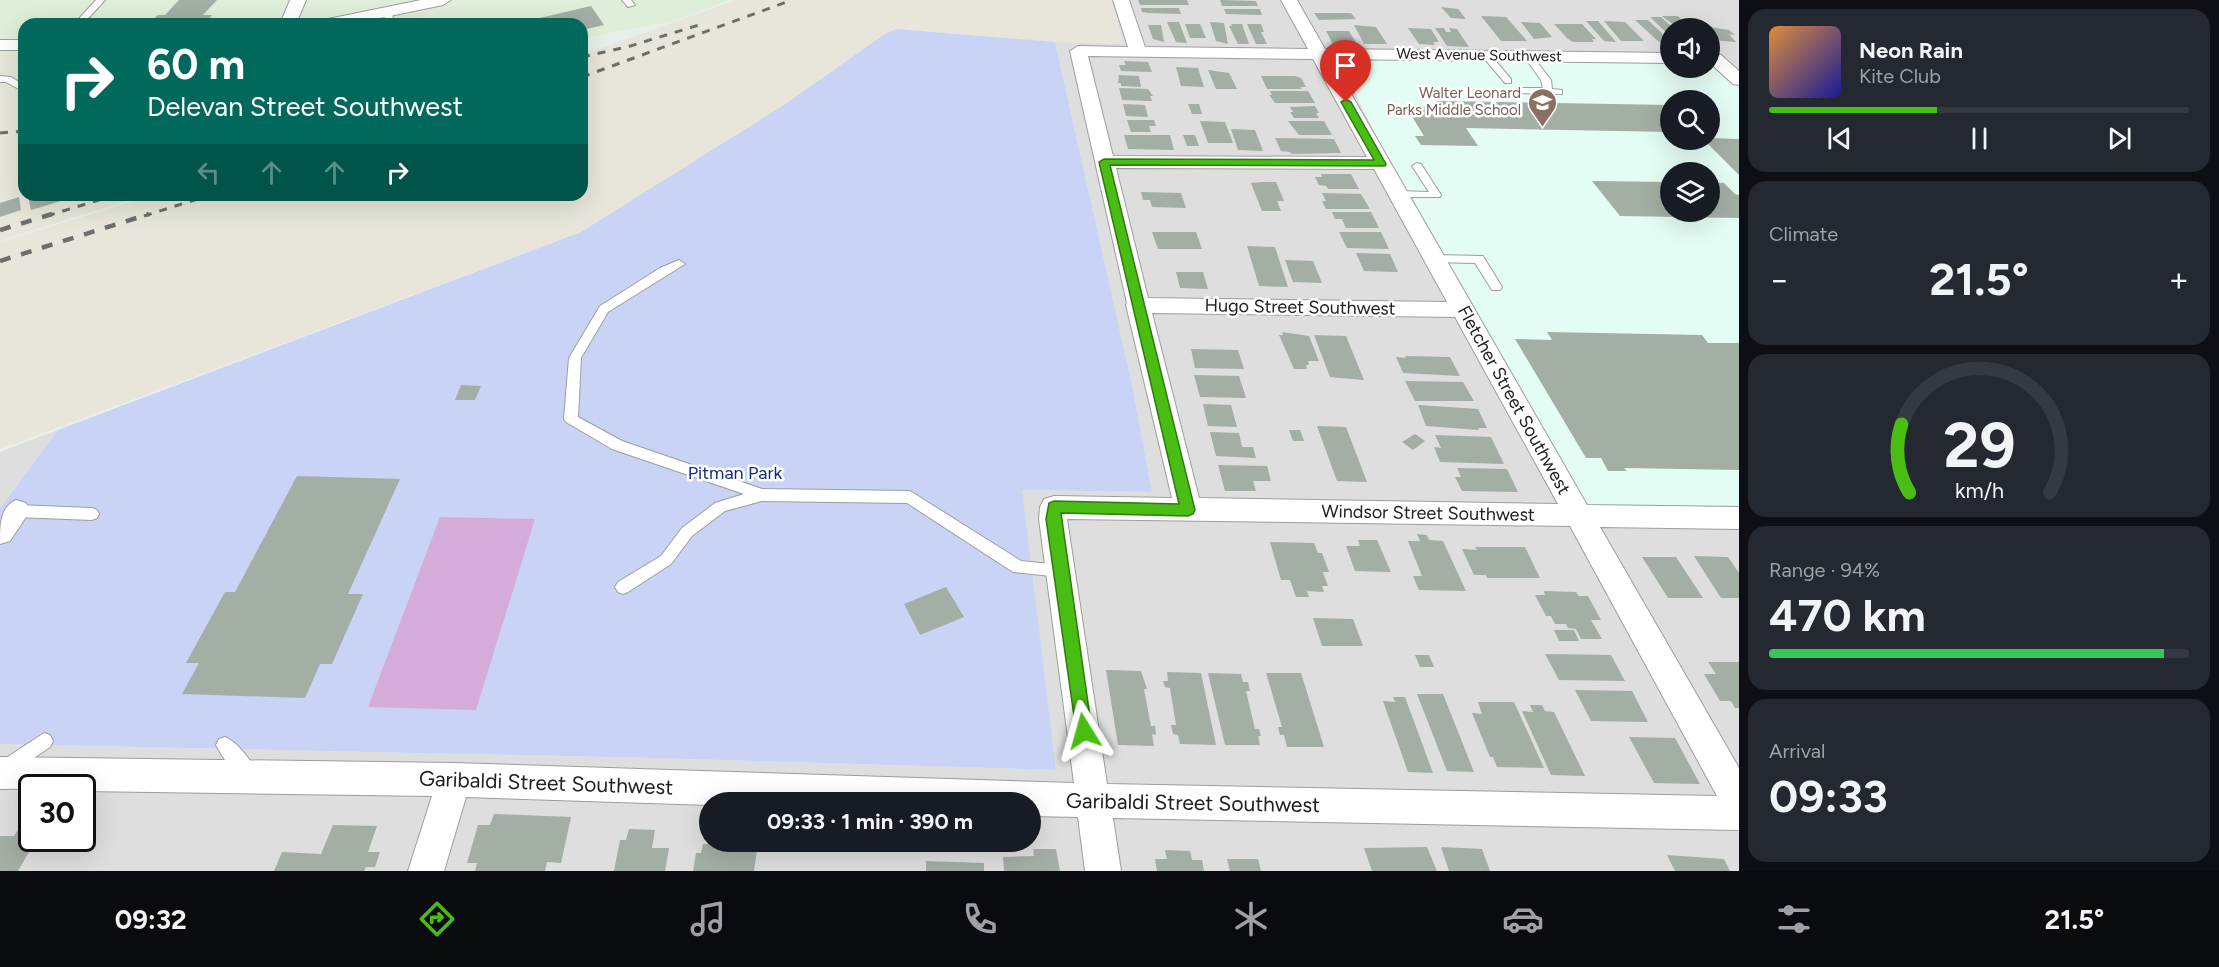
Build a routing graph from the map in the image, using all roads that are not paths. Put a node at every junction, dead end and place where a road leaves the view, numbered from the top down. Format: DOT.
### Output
graph roads {
  1 [pos="101,0"];
  2 [pos="298,0"];
  3 [pos="443,0"];
  4 [pos="1121,0"];
  5 [pos="1289,0"];
  6 [pos="84,18"];
  7 [pos="290,18"];
  8 [pos="389,18"];
  9 [pos="0,45"];
  10 [pos="18,45"];
  11 [pos="1138,51"];
  12 [pos="1319,53"];
  13 [pos="1486,55"];
  14 [pos="1527,55"];
  15 [pos="1660,58"];
  16 [pos="1720,59"];
  17 [pos="1739,59"];
  18 [pos="1720,65"];
  19 [pos="0,79"];
  20 [pos="1739,80"];
  21 [pos="1508,81"];
  22 [pos="18,85"];
  23 [pos="1517,91"];
  24 [pos="1544,92"];
  25 [pos="1559,92"];
  26 [pos="1104,162"];
  27 [pos="1381,164"];
  28 [pos="1418,166"];
  29 [pos="1398,194"];
  30 [pos="1472,248"];
  31 [pos="1434,259"];
  32 [pos="1479,259"];
  33 [pos="679,264"];
  34 [pos="1496,287"];
  35 [pos="1137,305"];
  36 [pos="1463,310"];
  37 [pos="762,495"];
  38 [pos="1188,510"];
  39 [pos="16,511"];
  40 [pos="92,514"];
  41 [pos="1579,516"];
  42 [pos="1739,518"];
  43 [pos="0,533"];
  44 [pos="1060,571"];
  45 [pos="623,587"];
  46 [pos="44,741"];
  47 [pos="225,745"];
  48 [pos="0,773"];
  49 [pos="251,777"];
  50 [pos="454,780"];
  51 [pos="1094,801"];
  52 [pos="1739,801"];
  53 [pos="1739,813"];
  54 [pos="426,871"];
  55 [pos="1103,871"];
  1 -- 6 [label="lane"];
  2 -- 7 [label="street"];
  3 -- 8 [label="street"];
  4 -- 11 [label="street"];
  5 -- 12 [label="street, Fletcher Street Southwest"];
  9 -- 10 [label="street"];
  11 -- 12 [label="street, West Avenue Southwest"];
  11 -- 26 [label="street, West Avenue Southwest"];
  12 -- 13 [label="street, West Avenue Southwest"];
  12 -- 27 [label="street, Fletcher Street Southwest"];
  13 -- 14 [label="street, West Avenue Southwest"];
  13 -- 21 [label="lane"];
  14 -- 15 [label="street, West Avenue Southwest"];
  14 -- 24 [label="lane"];
  16 -- 17 [label="street"];
  18 -- 20 [label="street"];
  19 -- 22 [label="lane"];
  23 -- 24 [label="lane"];
  24 -- 25 [label="lane"];
  26 -- 27 [label="street"];
  26 -- 35 [label="street"];
  27 -- 29 [label="street, Fletcher Street Southwest"];
  28 -- 29 [label="lane"];
  29 -- 31 [label="street, Fletcher Street Southwest"];
  30 -- 32 [label="lane"];
  31 -- 32 [label="lane"];
  31 -- 36 [label="street, Fletcher Street Southwest"];
  32 -- 34 [label="lane"];
  33 -- 37 [label="lane"];
  35 -- 36 [label="street, Hugo Street Southwest"];
  35 -- 38 [label="street"];
  36 -- 41 [label="street, Fletcher Street Southwest"];
  37 -- 44 [label="lane"];
  37 -- 45 [label="lane"];
  38 -- 41 [label="street, Windsor Street Southwest"];
  38 -- 44 [label="street, Windsor Street Southwest"];
  39 -- 40 [label="lane"];
  39 -- 43 [label="street"];
  41 -- 42 [label="street, Windsor Street Southwest"];
  41 -- 52 [label="street, Fletcher Street Southwest"];
  44 -- 51 [label="street"];
  46 -- 48 [label="lane"];
  47 -- 49 [label="lane"];
  48 -- 49 [label="street, Garibaldi Street Southwest"];
  49 -- 50 [label="street, Garibaldi Street Southwest"];
  50 -- 51 [label="street, Garibaldi Street Southwest"];
  50 -- 54 [label="street"];
  51 -- 53 [label="street, Garibaldi Street Southwest"];
  51 -- 55 [label="street"];
}
